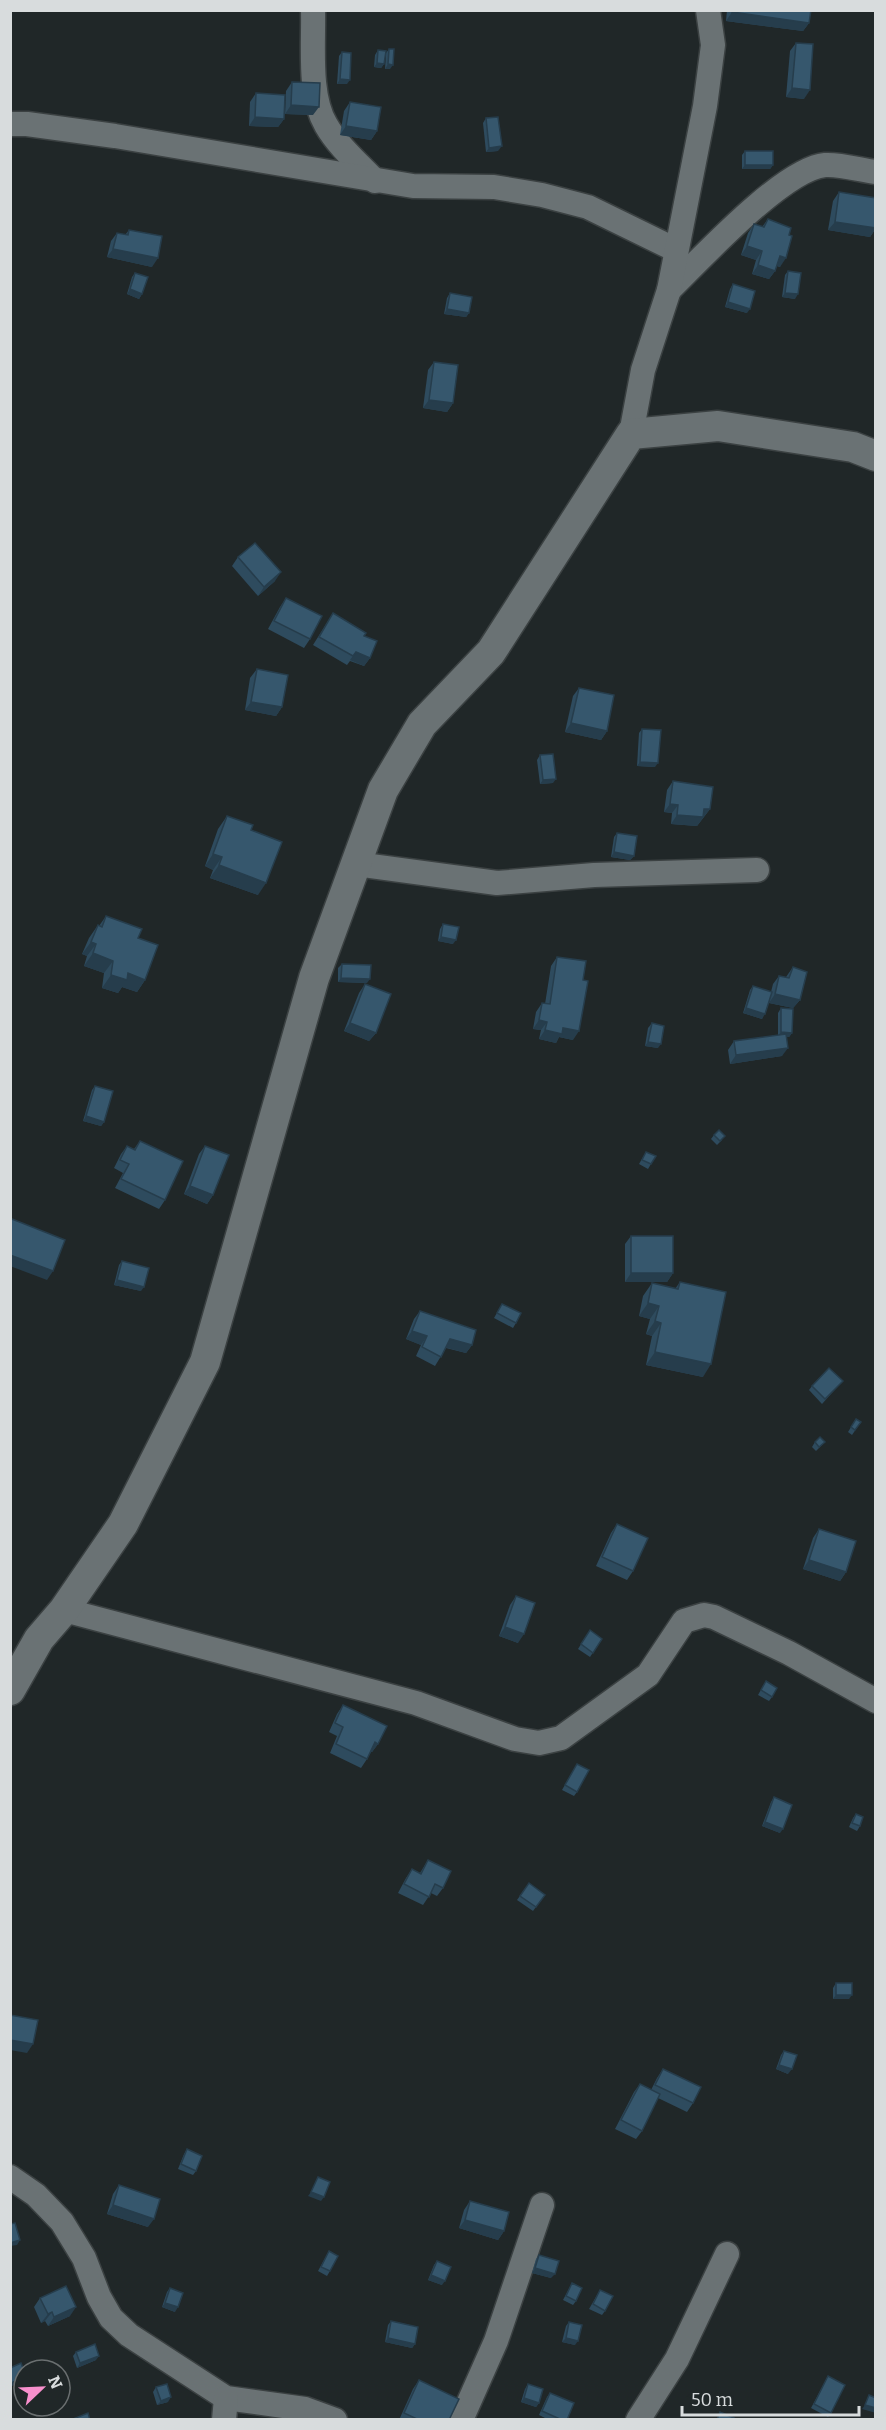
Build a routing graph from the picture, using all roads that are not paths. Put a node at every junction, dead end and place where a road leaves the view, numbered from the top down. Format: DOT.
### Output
graph roads {
  1 [pos="314,10"];
  2 [pos="708,10"];
  3 [pos="10,124"];
  4 [pos="876,172"];
  5 [pos="375,181"];
  6 [pos="676,250"];
  7 [pos="669,290"];
  8 [pos="631,434"];
  9 [pos="876,456"];
  10 [pos="356,864"];
  11 [pos="757,870"];
  12 [pos="64,1610"];
  13 [pos="10,1690"];
  14 [pos="876,1701"];
  15 [pos="10,2177"];
  16 [pos="542,2205"];
  17 [pos="727,2254"];
  18 [pos="225,2409"];
  19 [pos="335,2420"];
  20 [pos="461,2420"];
  21 [pos="638,2420"];
  1 -- 5 [label="street"];
  2 -- 6 [label="street"];
  3 -- 5 [label="street"];
  4 -- 7 [label="street"];
  5 -- 6 [label="street"];
  6 -- 7 [label="street"];
  7 -- 8 [label="street"];
  8 -- 9 [label="street"];
  8 -- 10 [label="street"];
  10 -- 11 [label="street"];
  10 -- 12 [label="street"];
  12 -- 13 [label="street"];
  12 -- 14 [label="street"];
  15 -- 18 [label="street"];
  16 -- 20 [label="street"];
  17 -- 21 [label="street"];
  18 -- 19 [label="street"];
}
